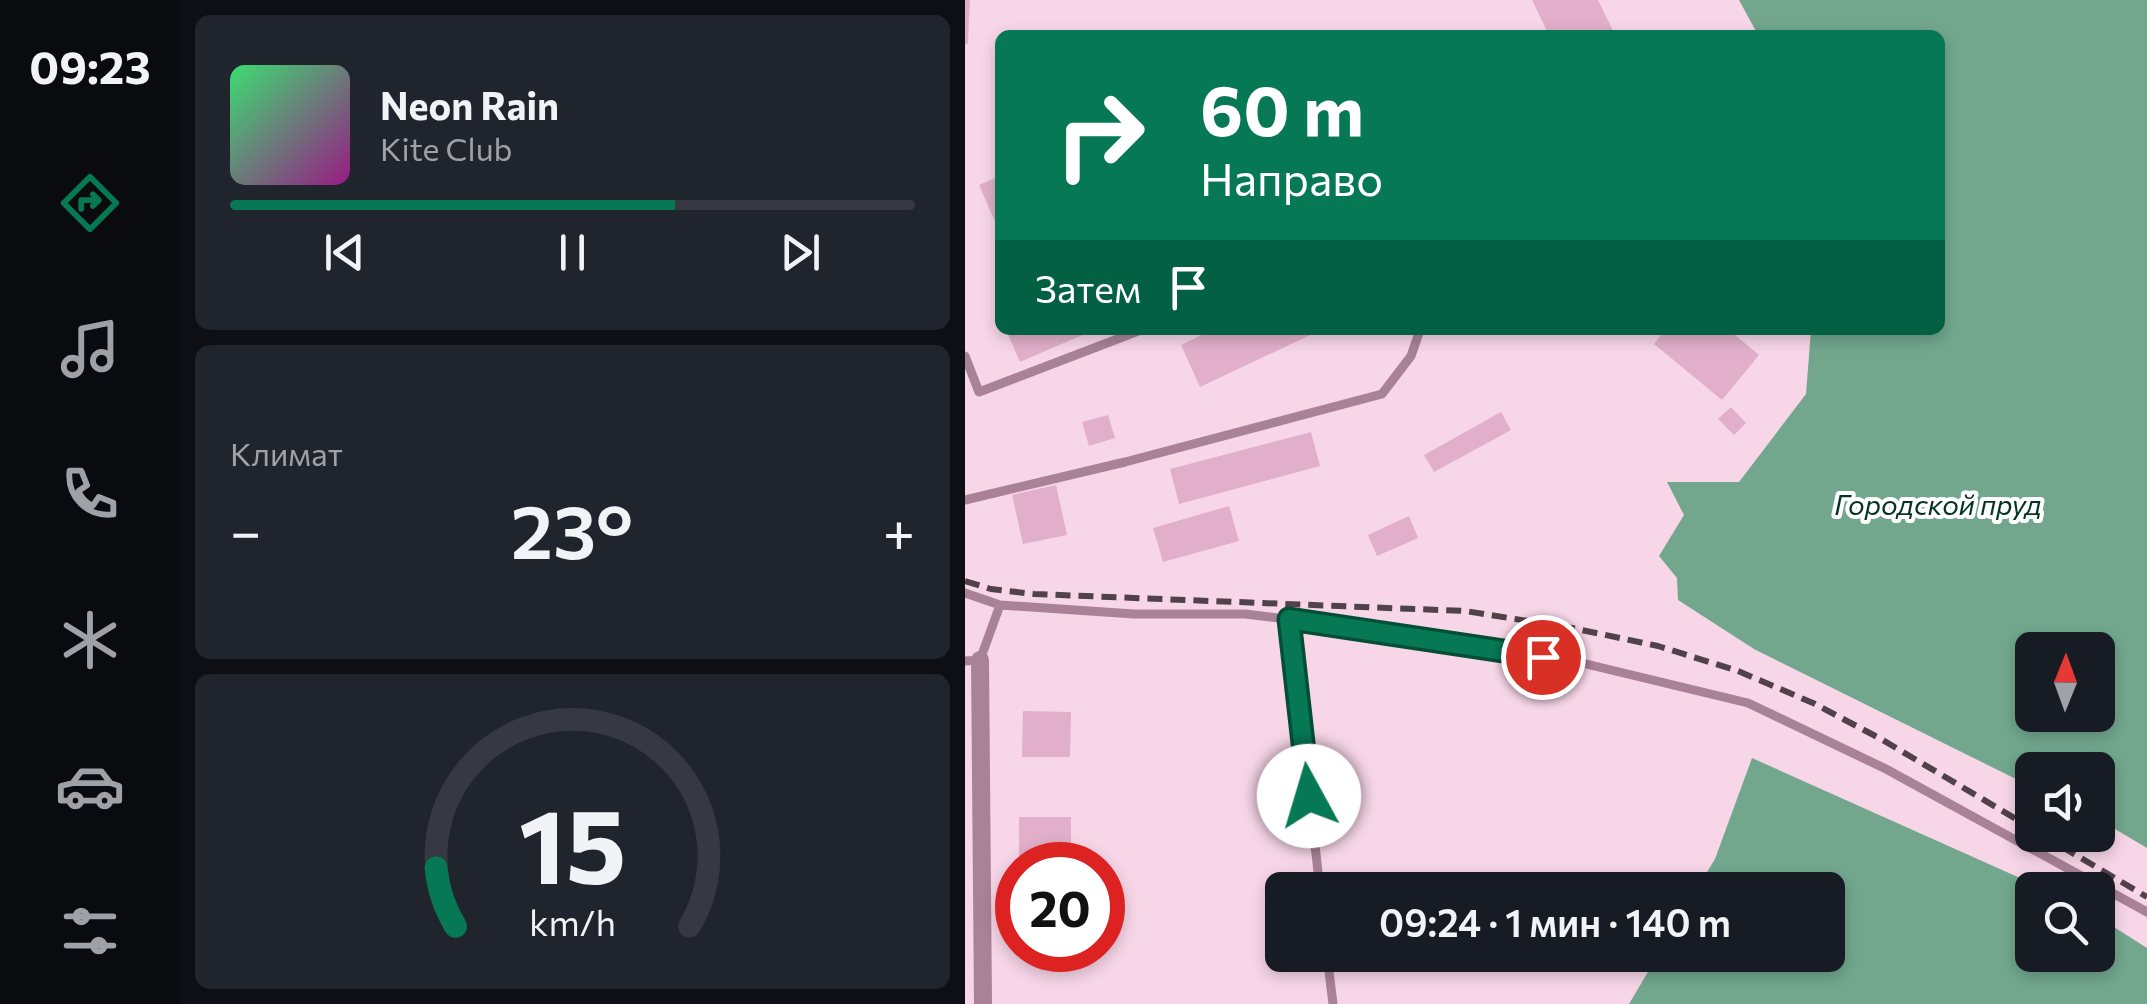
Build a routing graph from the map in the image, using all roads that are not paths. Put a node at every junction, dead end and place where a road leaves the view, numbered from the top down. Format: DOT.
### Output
graph roads {
  1 [pos="1128,335"];
  2 [pos="1418,335"];
  3 [pos="965,356"];
  4 [pos="965,500"];
  5 [pos="965,593"];
  6 [pos="1000,606"];
  7 [pos="1289,619"];
  8 [pos="973,661"];
  9 [pos="1318,872"];
  10 [pos="2147,912"];
  11 [pos="1329,972"];
  12 [pos="983,1004"];
  13 [pos="1333,1004"];
  1 -- 3 [label="lane"];
  2 -- 4 [label="lane"];
  5 -- 6 [label="lane"];
  6 -- 7 [label="lane"];
  6 -- 8 [label="lane"];
  7 -- 9 [label="lane"];
  7 -- 10 [label="lane"];
  8 -- 12 [label="street"];
  11 -- 13 [label="lane"];
}
